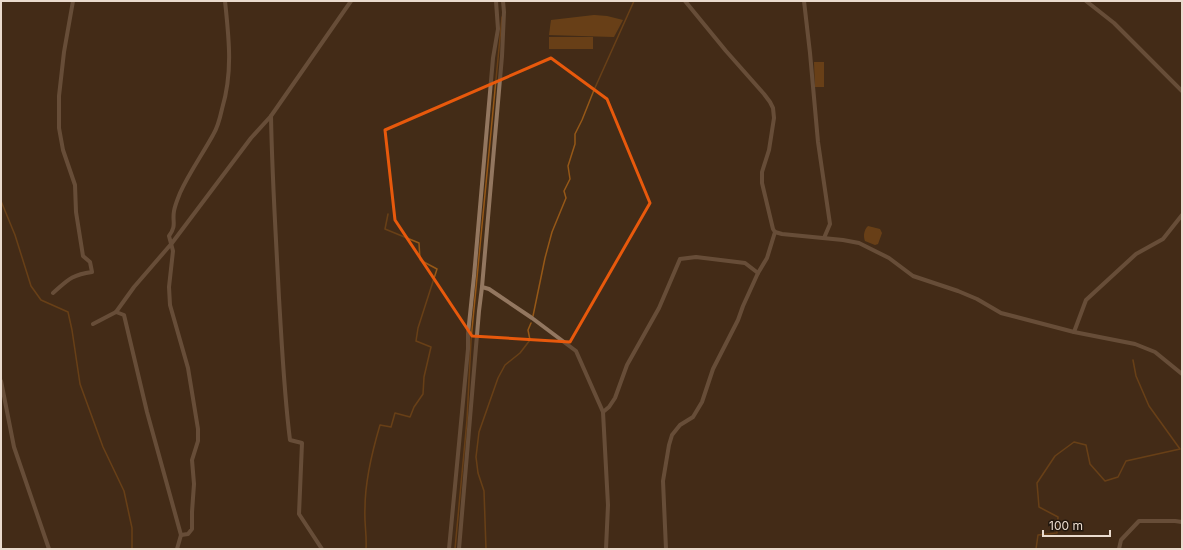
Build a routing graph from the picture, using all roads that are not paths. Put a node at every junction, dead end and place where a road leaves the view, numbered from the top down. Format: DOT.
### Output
graph roads {
  1 [pos="73,1"];
  2 [pos="225,1"];
  3 [pos="351,1"];
  4 [pos="496,1"];
  5 [pos="503,1"];
  6 [pos="685,1"];
  7 [pos="804,1"];
  8 [pos="1086,1"];
  9 [pos="1182,91"];
  10 [pos="271,116"];
  11 [pos="1182,215"];
  12 [pos="775,232"];
  13 [pos="824,238"];
  14 [pos="172,243"];
  15 [pos="758,273"];
  16 [pos="482,287"];
  17 [pos="53,293"];
  18 [pos="116,312"];
  19 [pos="93,324"];
  20 [pos="1074,332"];
  21 [pos="1182,374"];
  22 [pos="1,381"];
  23 [pos="603,412"];
  24 [pos="1182,522"];
  25 [pos="181,535"];
  26 [pos="49,549"];
  27 [pos="177,549"];
  28 [pos="322,549"];
  29 [pos="449,549"];
  30 [pos="459,549"];
  31 [pos="606,549"];
  32 [pos="666,549"];
  33 [pos="1119,549"];
  1 -- 17 [label="street"];
  2 -- 14 [label="street"];
  3 -- 10 [label="street"];
  4 -- 29 [label="street"];
  5 -- 16 [label="street"];
  6 -- 12 [label="street"];
  7 -- 13 [label="street"];
  8 -- 9 [label="street"];
  10 -- 14 [label="street"];
  10 -- 28 [label="street"];
  11 -- 20 [label="street"];
  12 -- 13 [label="street"];
  12 -- 15 [label="street"];
  13 -- 20 [label="street"];
  14 -- 18 [label="street"];
  14 -- 25 [label="street"];
  15 -- 23 [label="street"];
  15 -- 32 [label="street"];
  16 -- 23 [label="street"];
  16 -- 30 [label="street"];
  18 -- 19 [label="street"];
  18 -- 25 [label="street"];
  20 -- 21 [label="street"];
  22 -- 26 [label="street"];
  23 -- 31 [label="street"];
  24 -- 33 [label="street"];
  25 -- 27 [label="street"];
}
